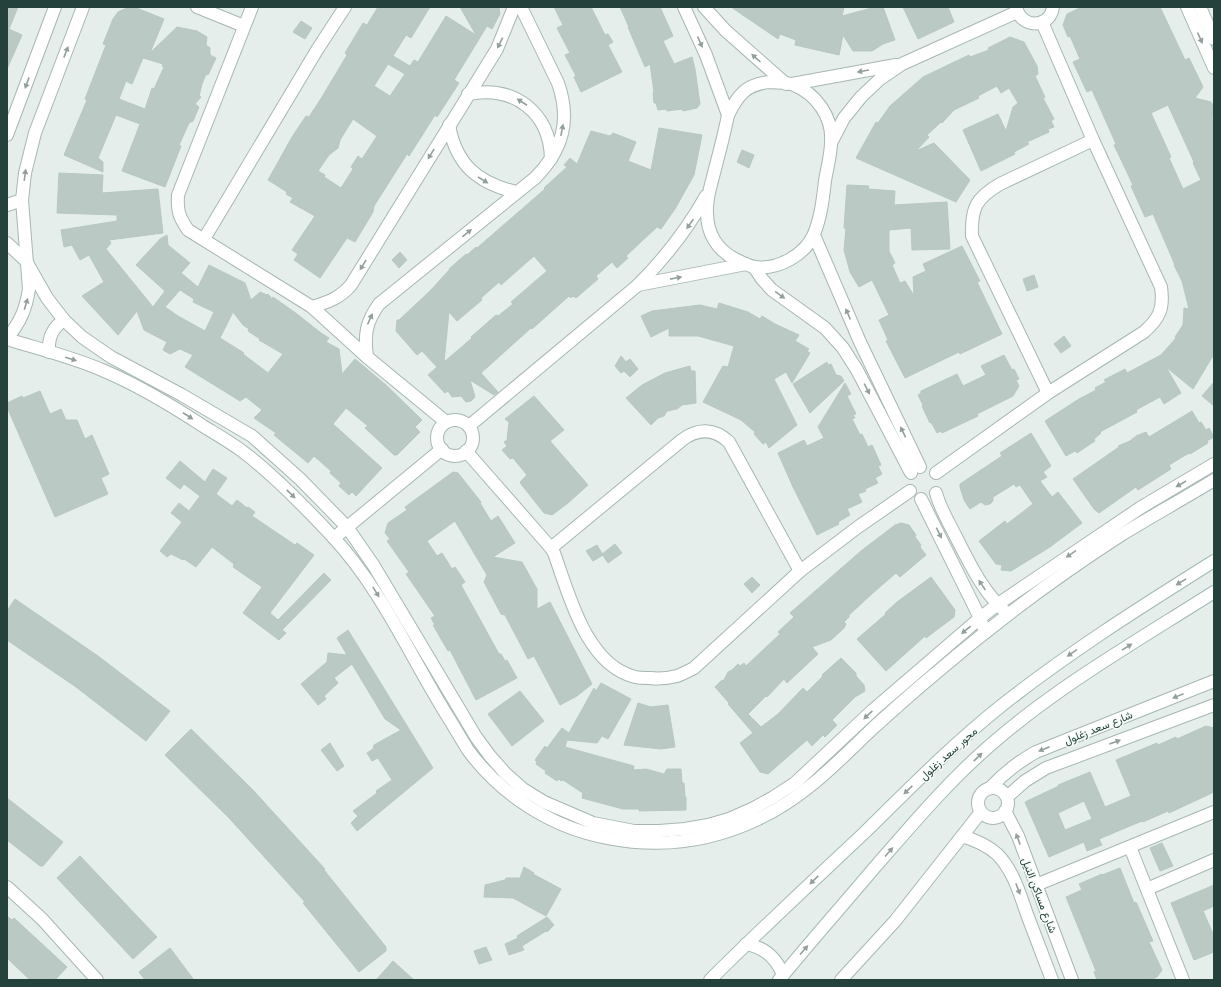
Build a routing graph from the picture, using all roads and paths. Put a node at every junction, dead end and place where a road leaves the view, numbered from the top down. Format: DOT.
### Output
graph roads {
  1 [pos="55,7"];
  2 [pos="83,7"];
  3 [pos="197,7"];
  4 [pos="252,7"];
  5 [pos="344,7"];
  6 [pos="514,7"];
  7 [pos="521,7"];
  8 [pos="684,7"];
  9 [pos="704,7"];
  10 [pos="1053,7"];
  11 [pos="1187,7"];
  12 [pos="1200,7"];
  13 [pos="1016,10"];
  14 [pos="1042,22"];
  15 [pos="244,26"];
  16 [pos="1214,39"];
  17 [pos="902,64"];
  18 [pos="1214,68"];
  19 [pos="789,84"];
  20 [pos="468,94"];
  21 [pos="728,116"];
  22 [pos="449,125"];
  23 [pos="7,135"];
  24 [pos="832,140"];
  25 [pos="1093,140"];
  26 [pos="552,159"];
  27 [pos="710,190"];
  28 [pos="516,192"];
  29 [pos="22,200"];
  30 [pos="7,205"];
  31 [pos="814,236"];
  32 [pos="204,239"];
  33 [pos="7,243"];
  34 [pos="26,262"];
  35 [pos="750,265"];
  36 [pos="638,285"];
  37 [pos="312,307"];
  38 [pos="64,320"];
  39 [pos="7,338"];
  40 [pos="49,352"];
  41 [pos="367,357"];
  42 [pos="1048,393"];
  43 [pos="446,422"];
  44 [pos="469,426"];
  45 [pos="442,449"];
  46 [pos="466,451"];
  47 [pos="1214,464"];
  48 [pos="915,470"];
  49 [pos="936,473"];
  50 [pos="1214,480"];
  51 [pos="910,491"];
  52 [pos="936,493"];
  53 [pos="921,499"];
  54 [pos="347,527"];
  55 [pos="334,538"];
  56 [pos="551,548"];
  57 [pos="1214,561"];
  58 [pos="800,571"];
  59 [pos="1214,592"];
  60 [pos="998,604"];
  61 [pos="1008,614"];
  62 [pos="980,618"];
  63 [pos="985,632"];
  64 [pos="1214,681"];
  65 [pos="1214,705"];
  66 [pos="1081,734"];
  67 [pos="1088,752"];
  68 [pos="990,788"];
  69 [pos="1007,797"];
  70 [pos="1005,811"];
  71 [pos="981,812"];
  72 [pos="1214,812"];
  73 [pos="962,836"];
  74 [pos="1130,847"];
  75 [pos="1214,860"];
  76 [pos="1036,885"];
  77 [pos="7,887"];
  78 [pos="1147,889"];
  79 [pos="746,944"];
  80 [pos="781,977"];
  81 [pos="97,980"];
  82 [pos="710,980"];
  83 [pos="841,980"];
  84 [pos="1052,980"];
  85 [pos="1072,980"];
  86 [pos="1183,980"];
  1 -- 23 [label="street, one-way"];
  29 -- 2 [label="street, one-way"];
  3 -- 15 [label="street"];
  4 -- 15 [label="street"];
  5 -- 32 [label="street"];
  6 -- 20 [label="street, one-way"];
  26 -- 7 [label="street, one-way"];
  8 -- 21 [label="street, one-way"];
  19 -- 9 [label="street, one-way"];
  10 -- 14 [label="street"];
  11 -- 18 [label="street, one-way"];
  12 -- 16 [label="street"];
  13 -- 14 [label="street"];
  13 -- 17 [label="street"];
  14 -- 25 [label="street"];
  15 -- 32 [label="street"];
  17 -- 19 [label="street, one-way"];
  17 -- 24 [label="street"];
  19 -- 21 [label="street"];
  19 -- 24 [label="street"];
  20 -- 22 [label="street"];
  26 -- 20 [label="street, one-way"];
  21 -- 27 [label="street"];
  22 -- 28 [label="street, one-way"];
  22 -- 37 [label="street, one-way"];
  24 -- 31 [label="street"];
  25 -- 42 [label="street"];
  25 -- 42 [label="street"];
  26 -- 28 [label="street"];
  27 -- 35 [label="street"];
  27 -- 36 [label="street, one-way"];
  41 -- 28 [label="street, one-way"];
  29 -- 30 [label="street"];
  29 -- 34 [label="street"];
  31 -- 35 [label="street"];
  48 -- 31 [label="street, one-way"];
  32 -- 37 [label="street"];
  33 -- 34 [label="street"];
  34 -- 38 [label="street"];
  39 -- 34 [label="street, one-way"];
  36 -- 35 [label="street, one-way"];
  35 -- 48 [label="street, one-way"];
  36 -- 44 [label="street"];
  37 -- 41 [label="street"];
  38 -- 40 [label="street"];
  38 -- 54 [label="street"];
  39 -- 40 [label="street"];
  40 -- 55 [label="street, one-way"];
  41 -- 43 [label="street"];
  42 -- 49 [label="street"];
  43 -- 44 [label="street"];
  43 -- 45 [label="street"];
  44 -- 46 [label="street"];
  45 -- 46 [label="street"];
  45 -- 54 [label="street"];
  46 -- 56 [label="street"];
  47 -- 60 [label="street, one-way"];
  48 -- 49 [label="street"];
  48 -- 51 [label="street"];
  49 -- 52 [label="street"];
  50 -- 61 [label="street"];
  51 -- 53 [label="street"];
  51 -- 58 [label="street"];
  52 -- 53 [label="street"];
  60 -- 52 [label="street, one-way"];
  53 -- 62 [label="street, one-way"];
  54 -- 55 [label="street"];
  62 -- 54 [label="street, one-way"];
  55 -- 63 [label="street, one-way"];
  56 -- 58 [label="street"];
  56 -- 58 [label="street"];
  57 -- 79 [label="street, محور سعد زغلول, one-way"];
  80 -- 59 [label="street, محور سعد زغلول, one-way"];
  60 -- 61 [label="street"];
  60 -- 62 [label="street"];
  61 -- 63 [label="street"];
  62 -- 63 [label="street"];
  64 -- 66 [label="street, شارع سعد زغلول, one-way"];
  67 -- 65 [label="street, شارع سعد زغلول, one-way"];
  66 -- 67 [label="street"];
  66 -- 68 [label="street, شارع سعد زغلول, one-way"];
  67 -- 69 [label="street, شارع سعد زغلول"];
  68 -- 69 [label="street"];
  68 -- 71 [label="street"];
  69 -- 70 [label="street"];
  70 -- 71 [label="street"];
  76 -- 70 [label="street, شارع مساكن النيل, one-way"];
  71 -- 73 [label="street"];
  72 -- 74 [label="street"];
  73 -- 83 [label="street"];
  73 -- 84 [label="street, شارع مساكن النيل, one-way"];
  74 -- 76 [label="street"];
  74 -- 78 [label="street"];
  75 -- 78 [label="street"];
  76 -- 85 [label="street, شارع مساكن النيل"];
  77 -- 81 [label="street"];
  78 -- 86 [label="street"];
  79 -- 80 [label="street"];
  79 -- 82 [label="street, محور سعد زغلول"];
}
